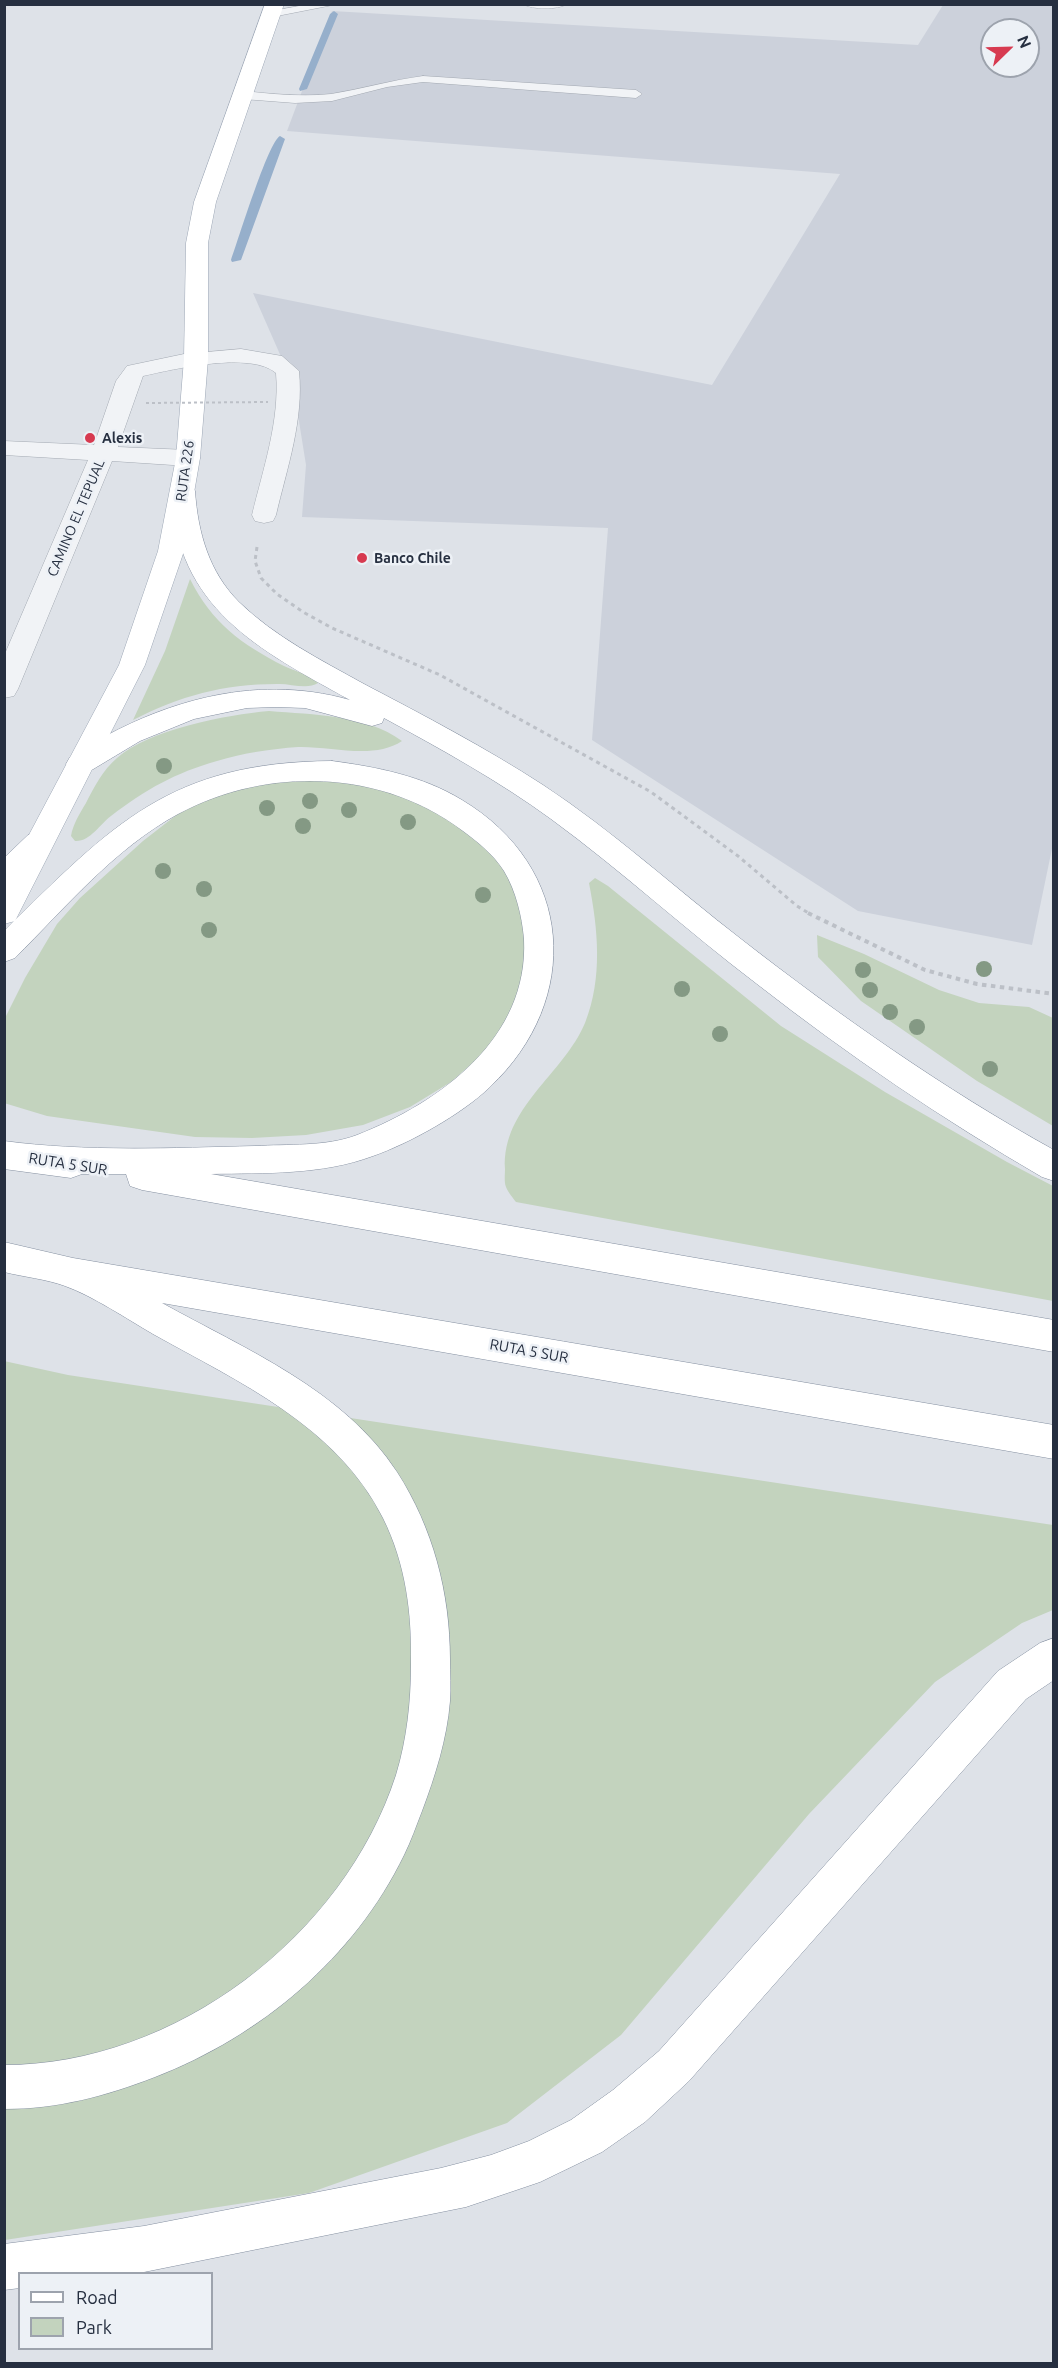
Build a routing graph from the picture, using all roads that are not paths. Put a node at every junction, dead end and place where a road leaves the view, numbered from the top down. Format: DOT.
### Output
graph roads {
  1 [pos="333,4"];
  2 [pos="528,4"];
  3 [pos="562,4"];
  4 [pos="274,9"];
  5 [pos="636,94"];
  6 [pos="243,95"];
  7 [pos="196,359"];
  8 [pos="4,448"];
  9 [pos="103,454"];
  10 [pos="188,458"];
  11 [pos="183,491"];
  12 [pos="264,515"];
  13 [pos="4,689"];
  14 [pos="450,742"];
  15 [pos="80,764"];
  16 [pos="38,843"];
  17 [pos="4,876"];
  18 [pos="4,913"];
  19 [pos="4,950"];
  20 [pos="4,1155"];
  21 [pos="48,1160"];
  22 [pos="1053,1167"];
  23 [pos="4,1257"];
  24 [pos="73,1273"];
  25 [pos="1053,1336"];
  26 [pos="1053,1442"];
  27 [pos="1053,1657"];
  28 [pos="4,2087"];
  29 [pos="4,2267"];
  1 -- 4 [label="lane"];
  2 -- 3 [label="lane"];
  4 -- 6 [label="main road, RUTA 226"];
  5 -- 6 [label="lane"];
  6 -- 7 [label="main road, RUTA 226"];
  7 -- 9 [label="street, CAMINO EL TEPUAL"];
  7 -- 10 [label="main road, RUTA 226"];
  7 -- 12 [label="street"];
  8 -- 9 [label="street"];
  9 -- 10 [label="street"];
  9 -- 13 [label="street, CAMINO EL TEPUAL"];
  10 -- 11 [label="main road, RUTA 226"];
  11 -- 14 [label="main road"];
  11 -- 15 [label="main road, RUTA 226"];
  14 -- 15 [label="main road"];
  14 -- 22 [label="main road"];
  15 -- 16 [label="main road, RUTA 226"];
  16 -- 17 [label="main road"];
  16 -- 18 [label="main road, RUTA 226"];
  19 -- 21 [label="main road"];
  20 -- 21 [label="main road, RUTA 5 SUR"];
  21 -- 25 [label="main road, RUTA 5 SUR"];
  23 -- 24 [label="main road, RUTA 5 SUR"];
  24 -- 26 [label="main road, RUTA 5 SUR"];
  24 -- 28 [label="main road"];
  27 -- 29 [label="main road"];
}
